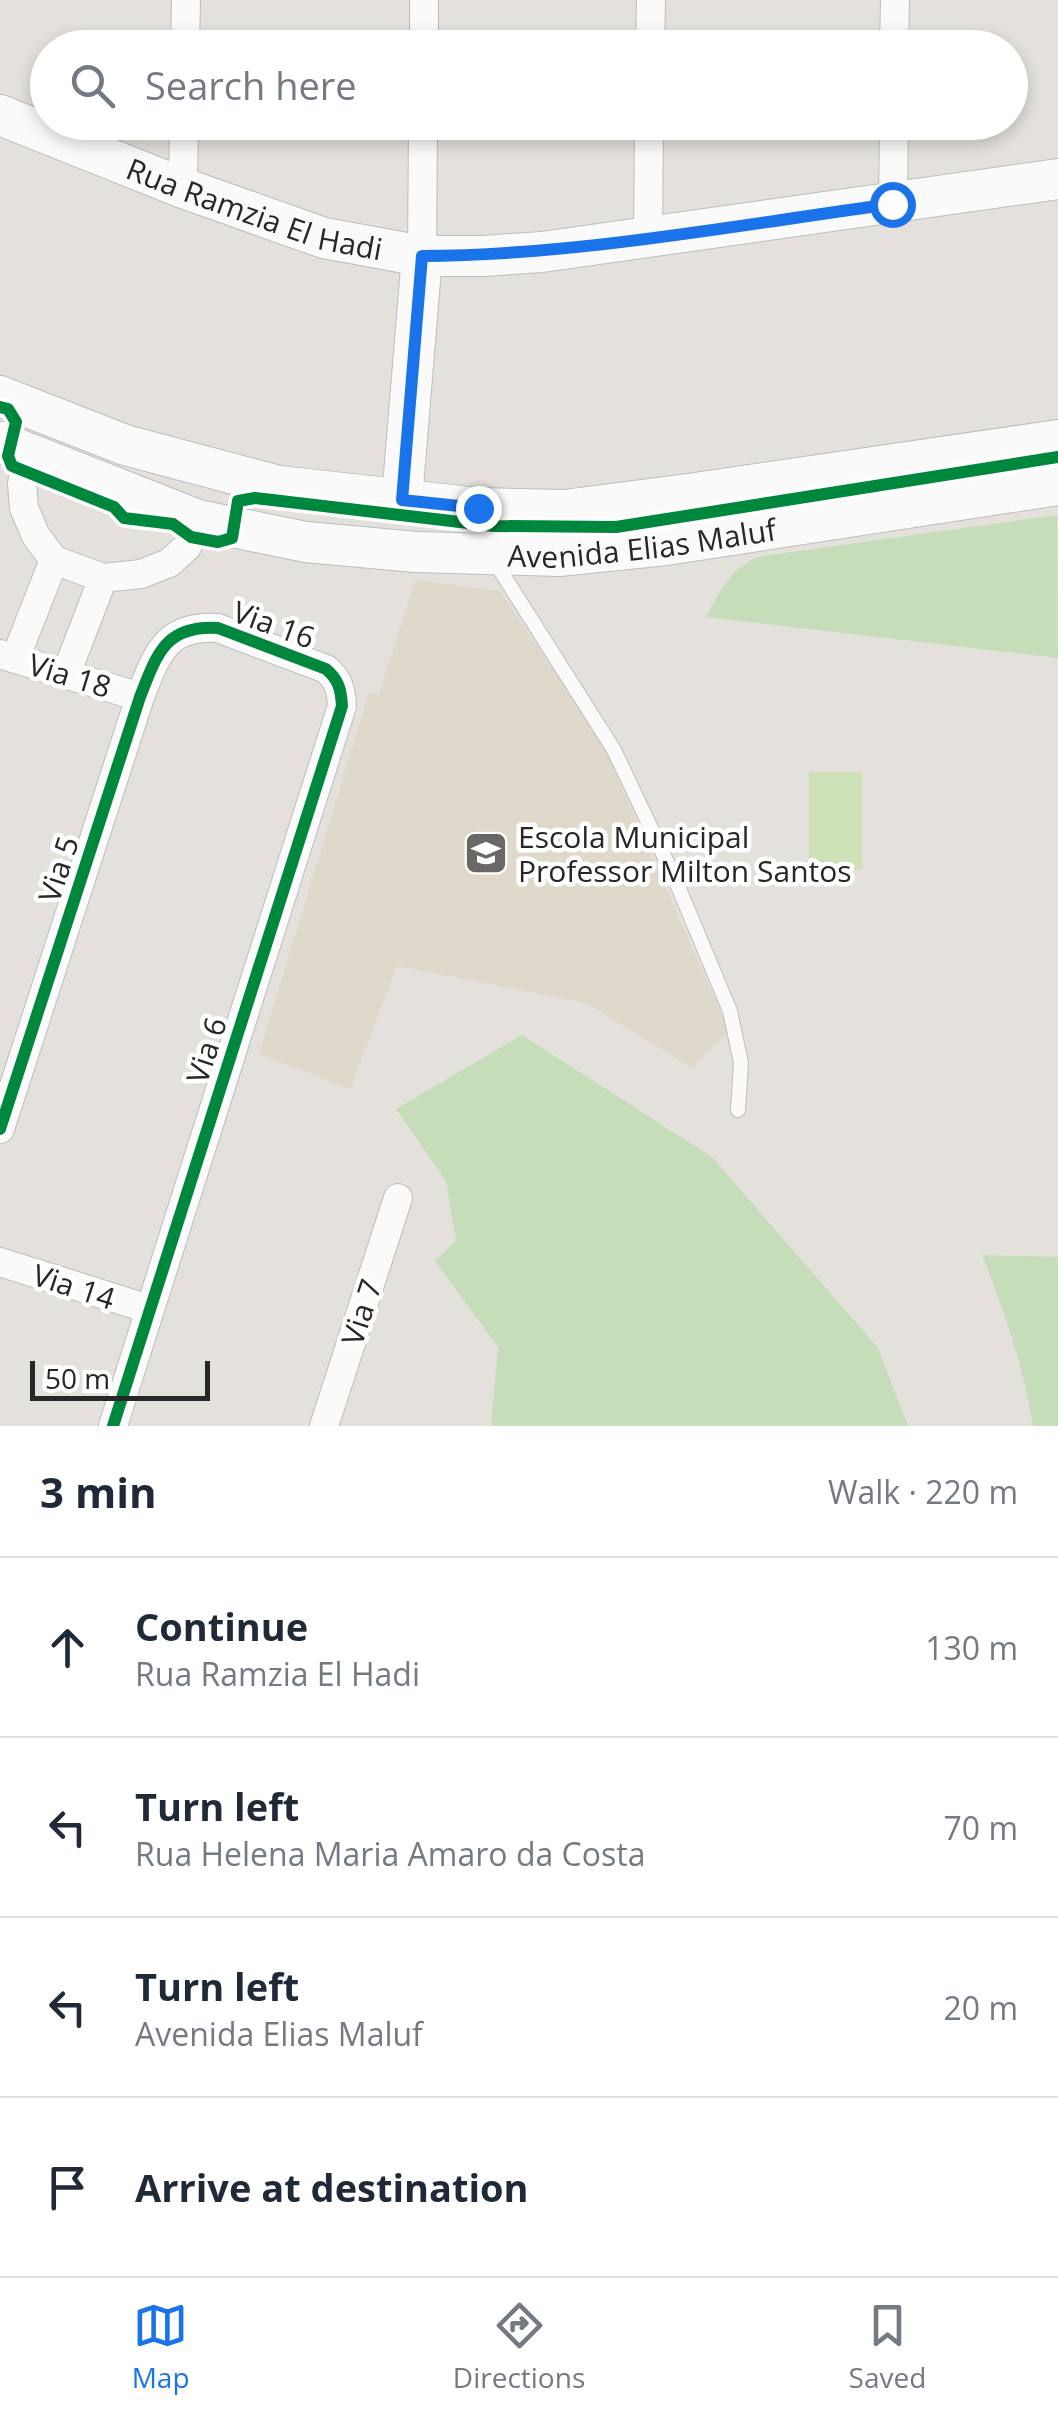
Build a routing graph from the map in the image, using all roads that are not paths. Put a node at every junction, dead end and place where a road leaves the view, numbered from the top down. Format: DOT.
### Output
graph roads {
  1 [pos="186,0"];
  2 [pos="424,0"];
  3 [pos="651,0"];
  4 [pos="895,0"];
  5 [pos="185,30"];
  6 [pos="424,30"];
  7 [pos="650,30"];
  8 [pos="894,30"];
  9 [pos="0,115"];
  10 [pos="30,127"];
  11 [pos="63,140"];
  12 [pos="184,140"];
  13 [pos="423,140"];
  14 [pos="649,140"];
  15 [pos="894,140"];
  16 [pos="1058,180"];
  17 [pos="183,188"];
  18 [pos="892,204"];
  19 [pos="648,237"];
  20 [pos="422,256"];
  21 [pos="0,396"];
  22 [pos="1058,440"];
  23 [pos="125,445"];
  24 [pos="13,447"];
  25 [pos="211,467"];
  26 [pos="1058,486"];
  27 [pos="402,500"];
  28 [pos="198,520"];
  29 [pos="490,554"];
  30 [pos="54,560"];
  31 [pos="104,578"];
  32 [pos="180,634"];
  33 [pos="8,656"];
  34 [pos="66,674"];
  35 [pos="341,690"];
  36 [pos="140,697"];
  37 [pos="738,1110"];
  38 [pos="0,1128"];
  39 [pos="398,1198"];
  40 [pos="0,1262"];
  41 [pos="149,1309"];
  42 [pos="113,1426"];
  43 [pos="324,1426"];
  1 -- 5 [label="street"];
  2 -- 6 [label="street"];
  3 -- 7 [label="street"];
  4 -- 8 [label="street"];
  9 -- 10 [label="street, Rua Ramzia El Hadi"];
  11 -- 17 [label="street, Rua Ramzia El Hadi"];
  12 -- 17 [label="street"];
  13 -- 20 [label="street"];
  14 -- 19 [label="street"];
  15 -- 18 [label="street"];
  16 -- 18 [label="street, Rua Ramzia El Hadi"];
  17 -- 20 [label="street, Rua Ramzia El Hadi"];
  18 -- 19 [label="street, Rua Ramzia El Hadi"];
  19 -- 20 [label="street, Rua Ramzia El Hadi"];
  20 -- 27 [label="street"];
  21 -- 23 [label="street, Avenida Elias Maluf"];
  22 -- 27 [label="street, Avenida Elias Maluf"];
  23 -- 24 [label="street"];
  23 -- 25 [label="street, Avenida Elias Maluf"];
  24 -- 28 [label="street, Avenida Elias Maluf"];
  24 -- 30 [label="street"];
  25 -- 27 [label="street, Avenida Elias Maluf"];
  25 -- 28 [label="street"];
  26 -- 29 [label="street, Avenida Elias Maluf"];
  28 -- 29 [label="street, Avenida Elias Maluf"];
  28 -- 31 [label="street"];
  29 -- 37 [label="lane"];
  30 -- 31 [label="street"];
  30 -- 33 [label="street"];
  31 -- 34 [label="street"];
  32 -- 35 [label="street, Via 16"];
  32 -- 36 [label="street, Via 5"];
  33 -- 34 [label="street, Via 18"];
  34 -- 36 [label="street, Via 18"];
  35 -- 41 [label="street, Via 6"];
  36 -- 38 [label="street, Via 5"];
  39 -- 43 [label="street, Via 7"];
  40 -- 41 [label="street, Via 14"];
  41 -- 42 [label="street, Via 6"];
}
